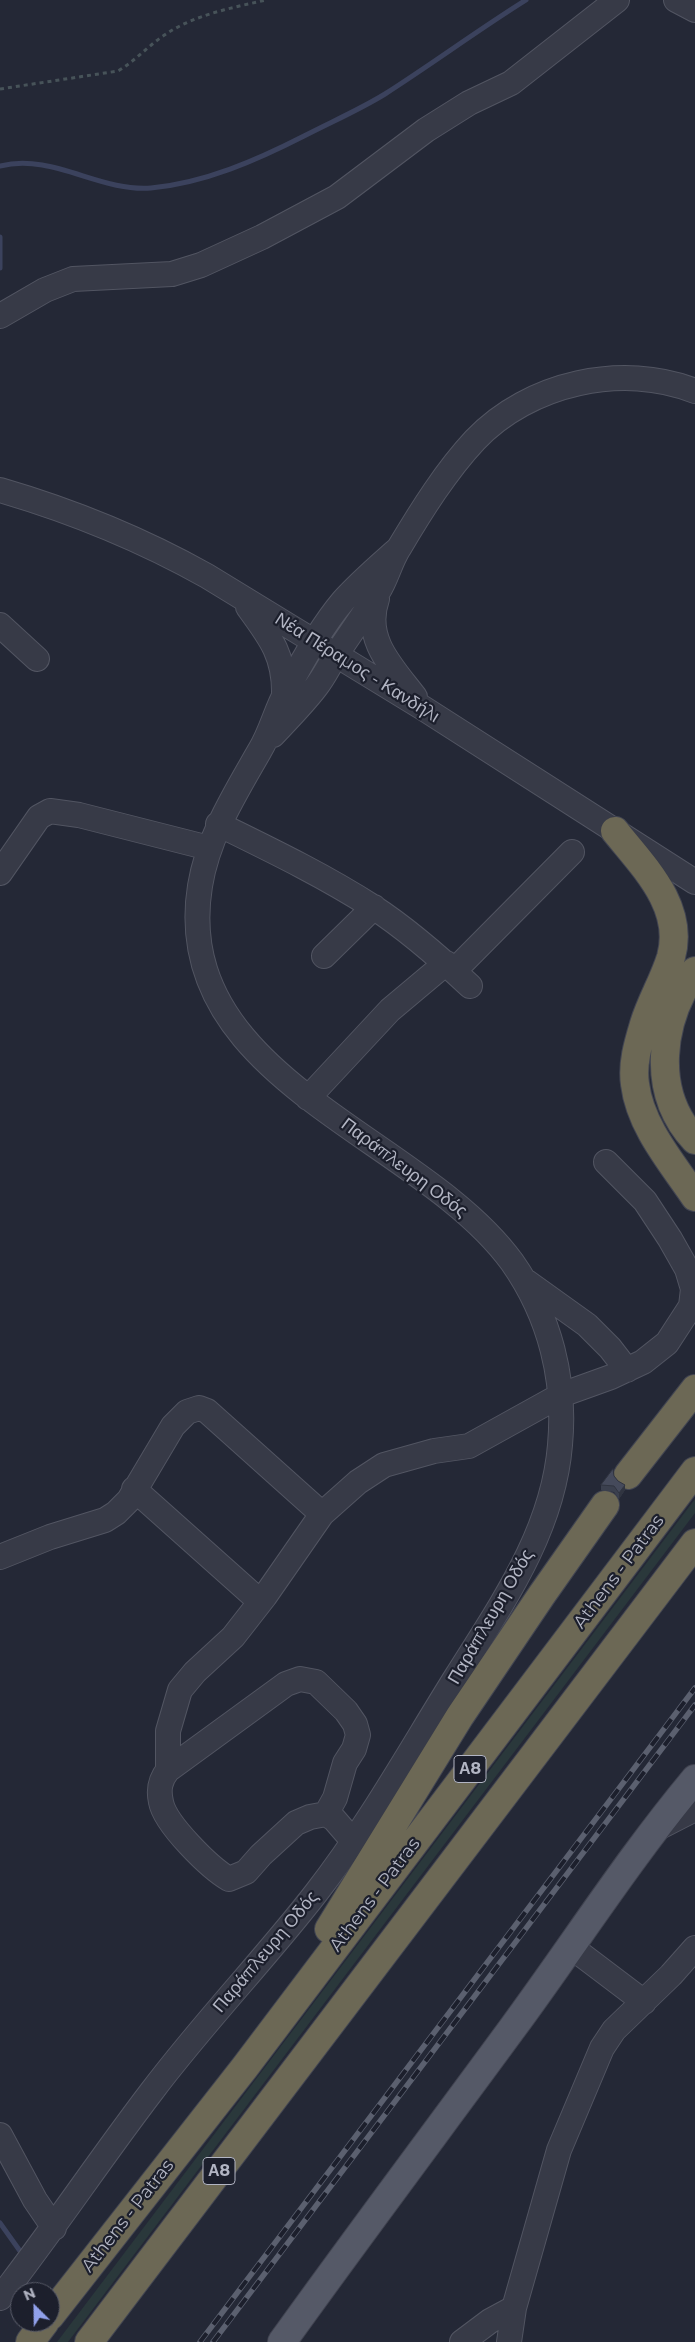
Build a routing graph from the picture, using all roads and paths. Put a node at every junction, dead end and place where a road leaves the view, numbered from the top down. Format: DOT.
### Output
graph roads {
  1 [pos="266,0"];
  2 [pos="617,0"];
  3 [pos="676,0"];
  4 [pos="695,10"];
  5 [pos="0,89"];
  6 [pos="0,316"];
  7 [pos="695,391"];
  8 [pos="0,490"];
  9 [pos="398,549"];
  10 [pos="380,590"];
  11 [pos="239,596"];
  12 [pos="0,626"];
  13 [pos="315,642"];
  14 [pos="336,655"];
  15 [pos="36,659"];
  16 [pos="284,695"];
  17 [pos="423,708"];
  18 [pos="263,745"];
  19 [pos="218,824"];
  20 [pos="616,831"];
  21 [pos="210,848"];
  22 [pos="572,852"];
  23 [pos="0,873"];
  24 [pos="695,882"];
  25 [pos="374,907"];
  26 [pos="695,928"];
  27 [pos="324,956"];
  28 [pos="695,970"];
  29 [pos="666,972"];
  30 [pos="457,973"];
  31 [pos="308,1098"];
  32 [pos="695,1140"];
  33 [pos="606,1162"];
  34 [pos="695,1197"];
  35 [pos="523,1280"];
  36 [pos="627,1370"];
  37 [pos="695,1389"];
  38 [pos="561,1395"];
  39 [pos="695,1471"];
  40 [pos="628,1475"];
  41 [pos="134,1489"];
  42 [pos="606,1504"];
  43 [pos="322,1514"];
  44 [pos="695,1543"];
  45 [pos="0,1557"];
  46 [pos="695,1574"];
  47 [pos="266,1596"];
  48 [pos="630,1629"];
  49 [pos="168,1770"];
  50 [pos="695,1779"];
  51 [pos="695,1809"];
  52 [pos="326,1814"];
  53 [pos="651,1832"];
  54 [pos="353,1842"];
  55 [pos="570,1946"];
  56 [pos="695,1948"];
  57 [pos="644,2002"];
  58 [pos="245,2067"];
  59 [pos="0,2135"];
  60 [pos="54,2228"];
  61 [pos="0,2298"];
  62 [pos="60,2303"];
  63 [pos="514,2308"];
  64 [pos="89,2342"];
  65 [pos="282,2342"];
  66 [pos="462,2342"];
  67 [pos="509,2342"];
  1 -- 5 [label="path"];
  2 -- 6 [label="street"];
  3 -- 4 [label="street"];
  7 -- 9 [label="street, Παράπλευρη Οδός"];
  8 -- 11 [label="street, Νέα Πέραμος - Κανδήλι"];
  9 -- 10 [label="street, Παράπλευρη Οδός"];
  9 -- 13 [label="street, Παράπλευρη Οδός"];
  10 -- 14 [label="street, Παράπλευρη Οδός"];
  10 -- 17 [label="street"];
  11 -- 13 [label="street, Νέα Πέραμος - Κανδήλι"];
  11 -- 16 [label="street"];
  12 -- 15 [label="street"];
  13 -- 14 [label="street, Νέα Πέραμος - Κανδήλι"];
  13 -- 16 [label="street, Παράπλευρη Οδός"];
  14 -- 17 [label="street, Νέα Πέραμος - Κανδήλι"];
  14 -- 18 [label="street, Παράπλευρη Οδός"];
  16 -- 18 [label="street, Παράπλευρη Οδός"];
  17 -- 20 [label="street, Νέα Πέραμος - Κανδήλι"];
  18 -- 19 [label="street, Παράπλευρη Οδός"];
  19 -- 21 [label="street, Παράπλευρη Οδός"];
  19 -- 25 [label="street"];
  20 -- 24 [label="street, Νέα Πέραμος - Κανδήλι"];
  20 -- 29 [label="highway"];
  21 -- 23 [label="street"];
  21 -- 31 [label="street, Παράπλευρη Οδός"];
  22 -- 30 [label="street"];
  25 -- 27 [label="street"];
  25 -- 30 [label="street"];
  26 -- 29 [label="highway"];
  28 -- 32 [label="highway"];
  29 -- 34 [label="highway"];
  30 -- 31 [label="street"];
  31 -- 35 [label="street, Παράπλευρη Οδός"];
  33 -- 36 [label="street"];
  35 -- 36 [label="street"];
  35 -- 38 [label="street, Παράπλευρη Οδός"];
  36 -- 38 [label="street"];
  37 -- 40 [label="highway"];
  38 -- 43 [label="street"];
  38 -- 54 [label="street, Παράπλευρη Οδός"];
  39 -- 58 [label="highway, Athens - Patras / Α8"];
  41 -- 43 [label="street"];
  41 -- 45 [label="street"];
  41 -- 47 [label="street"];
  42 -- 58 [label="highway"];
  43 -- 47 [label="street"];
  44 -- 48 [label="highway, Α8"];
  46 -- 48 [label="highway"];
  47 -- 49 [label="street"];
  48 -- 64 [label="highway, Α8"];
  49 -- 52 [label="street"];
  49 -- 52 [label="street"];
  50 -- 53 [label="main road"];
  51 -- 53 [label="street"];
  52 -- 54 [label="street"];
  53 -- 55 [label="main road"];
  54 -- 60 [label="street, Παράπλευρη Οδός"];
  55 -- 57 [label="street"];
  55 -- 65 [label="main road"];
  56 -- 57 [label="street"];
  57 -- 63 [label="street"];
  58 -- 62 [label="highway, Athens - Patras / Α8"];
  59 -- 60 [label="street"];
  60 -- 61 [label="street, Παράπλευρη Οδός"];
  63 -- 66 [label="street"];
  63 -- 67 [label="street"];
}
